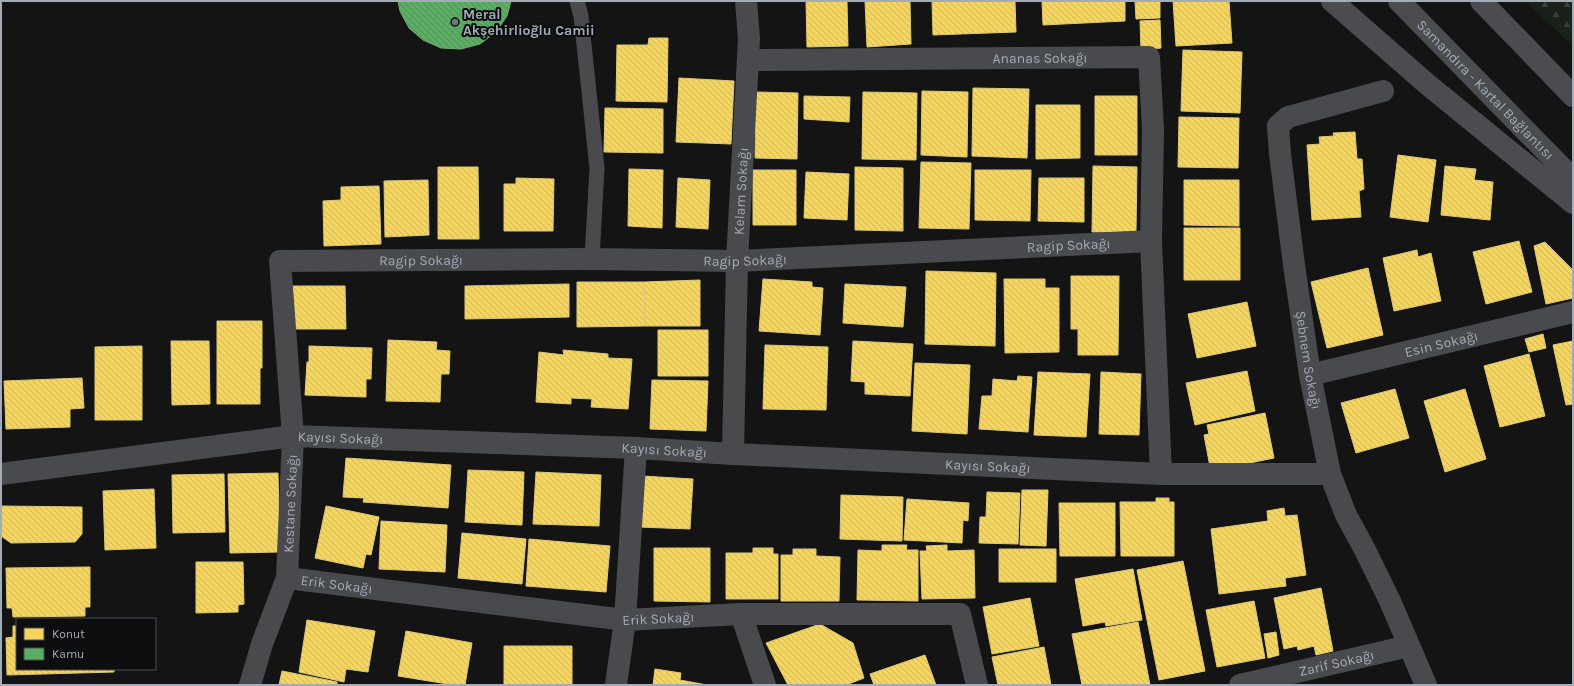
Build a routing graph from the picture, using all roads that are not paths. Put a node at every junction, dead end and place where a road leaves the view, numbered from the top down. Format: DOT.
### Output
graph roads {
  1 [pos="576,1"];
  2 [pos="746,1"];
  3 [pos="1332,1"];
  4 [pos="1399,1"];
  5 [pos="1481,1"];
  6 [pos="748,60"];
  7 [pos="1383,91"];
  8 [pos="1573,96"];
  9 [pos="1573,179"];
  10 [pos="1573,202"];
  11 [pos="1151,241"];
  12 [pos="592,259"];
  13 [pos="737,261"];
  14 [pos="1573,312"];
  15 [pos="1310,375"];
  16 [pos="293,436"];
  17 [pos="636,448"];
  18 [pos="733,454"];
  19 [pos="1,474"];
  20 [pos="1161,474"];
  21 [pos="1330,474"];
  22 [pos="286,578"];
  23 [pos="741,614"];
  24 [pos="625,620"];
  25 [pos="1409,646"];
  26 [pos="250,685"];
  27 [pos="616,685"];
  28 [pos="765,685"];
  29 [pos="977,685"];
  30 [pos="1240,685"];
  31 [pos="1426,685"];
  1 -- 12 [label="lane"];
  2 -- 6 [label="street, Kelam Sokağı"];
  3 -- 10 [label="highway"];
  4 -- 9 [label="highway, Samandıra - Kartal Bağlantısı"];
  5 -- 8 [label="highway"];
  6 -- 11 [label="street, Ananas Sokağı"];
  6 -- 13 [label="street, Kelam Sokağı"];
  7 -- 15 [label="street, Şebnem Sokağı"];
  11 -- 13 [label="street, Ragip Sokağı"];
  11 -- 20 [label="street"];
  12 -- 13 [label="street, Ragip Sokağı"];
  12 -- 16 [label="street, Ragip Sokağı"];
  13 -- 18 [label="street, Kelam Sokağı"];
  14 -- 15 [label="street, Esin Sokağı"];
  15 -- 21 [label="street, Şebnem Sokağı"];
  16 -- 17 [label="street, Kayısı Sokağı"];
  16 -- 19 [label="street, Kayısı Sokağı"];
  16 -- 22 [label="street, Kestane Sokağı"];
  17 -- 18 [label="street, Kayısı Sokağı"];
  17 -- 24 [label="street"];
  18 -- 20 [label="street, Kayısı Sokağı"];
  20 -- 21 [label="street, Kayısı Sokağı"];
  21 -- 25 [label="street, Şebnem Sokağı"];
  22 -- 24 [label="street, Erik Sokağı"];
  22 -- 26 [label="street, Kestane Sokağı"];
  23 -- 24 [label="street, Erik Sokağı"];
  23 -- 28 [label="street"];
  23 -- 29 [label="street, Erik Sokağı"];
  24 -- 27 [label="street"];
  25 -- 30 [label="street, Zarif Sokağı"];
  25 -- 31 [label="street, Şebnem Sokağı"];
}
